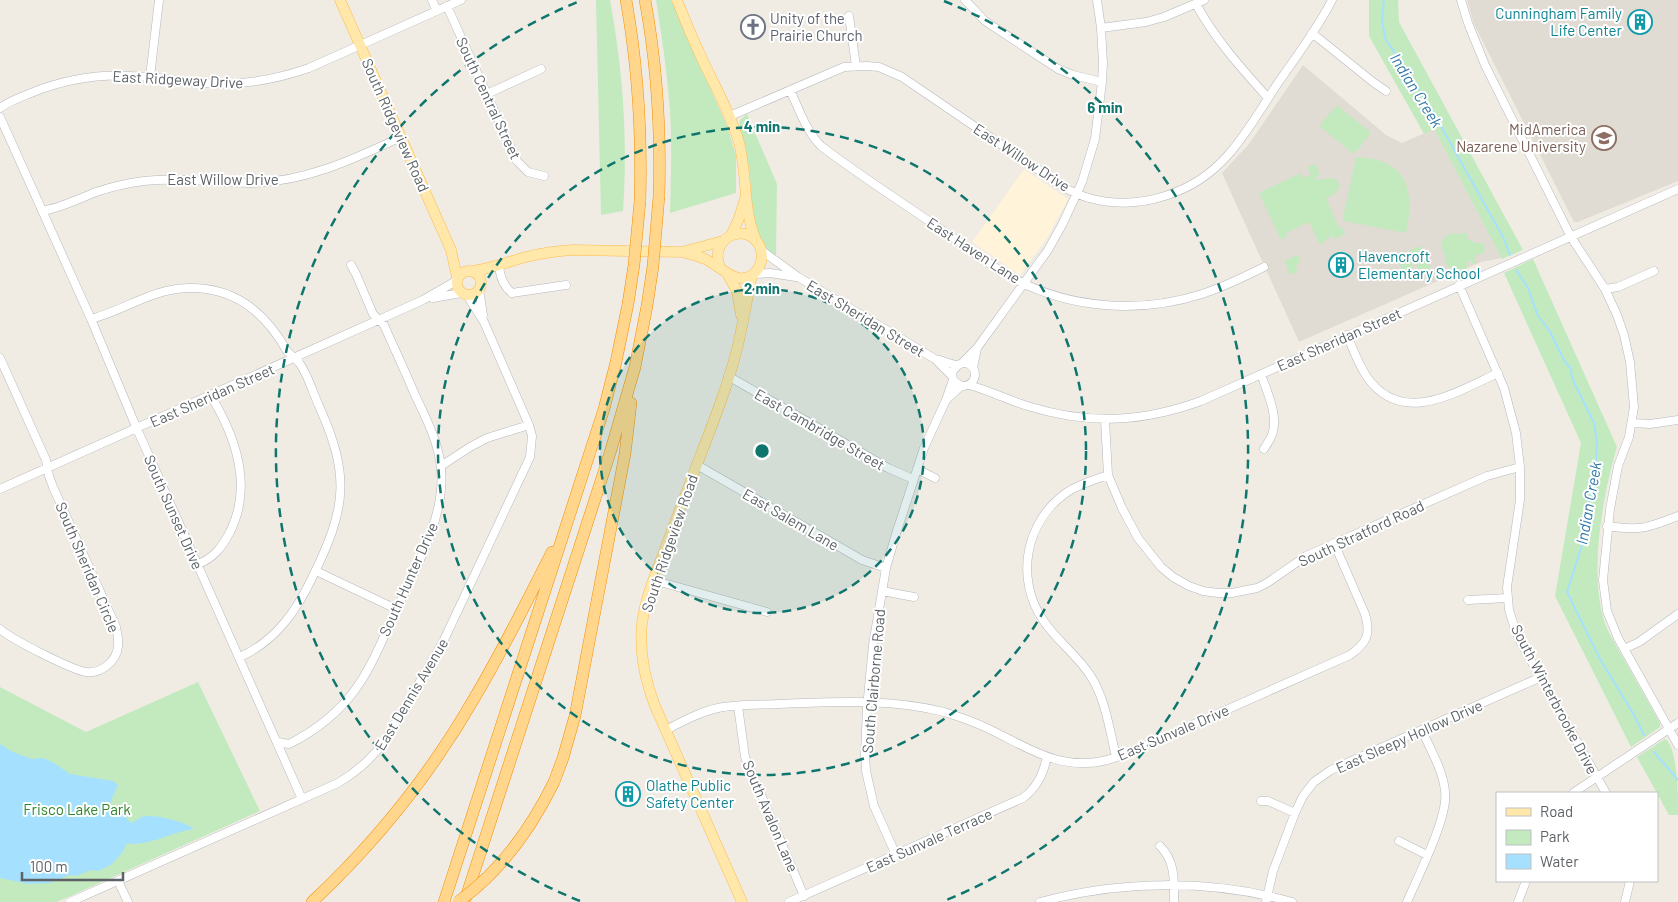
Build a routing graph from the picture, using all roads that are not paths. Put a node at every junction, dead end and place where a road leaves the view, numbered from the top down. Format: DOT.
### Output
graph roads {
  1 [pos="159,0"];
  2 [pos="340,0"];
  3 [pos="432,0"];
  4 [pos="461,0"];
  5 [pos="626,0"];
  6 [pos="645,0"];
  7 [pos="677,0"];
  8 [pos="965,0"];
  9 [pos="1097,0"];
  10 [pos="1204,0"];
  11 [pos="1332,0"];
  12 [pos="1461,0"];
  13 [pos="1196,4"];
  14 [pos="447,6"];
  15 [pos="437,11"];
  16 [pos="850,16"];
  17 [pos="1101,28"];
  18 [pos="1312,33"];
  19 [pos="360,45"];
  20 [pos="856,66"];
  21 [pos="541,68"];
  22 [pos="150,77"];
  23 [pos="1102,82"];
  24 [pos="790,90"];
  25 [pos="1386,90"];
  26 [pos="486,94"];
  27 [pos="1268,98"];
  28 [pos="0,108"];
  29 [pos="730,116"];
  30 [pos="0,117"];
  31 [pos="401,138"];
  32 [pos="544,176"];
  33 [pos="1678,189"];
  34 [pos="1077,194"];
  35 [pos="745,198"];
  36 [pos="42,210"];
  37 [pos="1570,237"];
  38 [pos="727,238"];
  39 [pos="756,240"];
  40 [pos="451,250"];
  41 [pos="761,250"];
  42 [pos="682,252"];
  43 [pos="351,266"];
  44 [pos="499,266"];
  45 [pos="1264,267"];
  46 [pos="471,271"];
  47 [pos="724,271"];
  48 [pos="1654,271"];
  49 [pos="753,274"];
  50 [pos="798,277"];
  51 [pos="457,279"];
  52 [pos="1025,283"];
  53 [pos="566,285"];
  54 [pos="1459,285"];
  55 [pos="480,287"];
  56 [pos="1605,289"];
  57 [pos="464,294"];
  58 [pos="423,300"];
  59 [pos="91,319"];
  60 [pos="379,320"];
  61 [pos="742,321"];
  62 [pos="484,322"];
  63 [pos="1347,335"];
  64 [pos="977,348"];
  65 [pos="0,358"];
  66 [pos="294,358"];
  67 [pos="935,359"];
  68 [pos="960,364"];
  69 [pos="635,367"];
  70 [pos="974,371"];
  71 [pos="1498,373"];
  72 [pos="1261,374"];
  73 [pos="728,376"];
  74 [pos="952,378"];
  75 [pos="965,386"];
  76 [pos="989,390"];
  77 [pos="211,396"];
  78 [pos="946,400"];
  79 [pos="1105,420"];
  80 [pos="1678,420"];
  81 [pos="1632,423"];
  82 [pos="529,425"];
  83 [pos="137,429"];
  84 [pos="1264,449"];
  85 [pos="697,465"];
  86 [pos="441,466"];
  87 [pos="1520,467"];
  88 [pos="47,468"];
  89 [pos="917,469"];
  90 [pos="1108,475"];
  91 [pos="934,478"];
  92 [pos="913,479"];
  93 [pos="0,489"];
  94 [pos="1678,516"];
  95 [pos="567,522"];
  96 [pos="1607,526"];
  97 [pos="1334,543"];
  98 [pos="198,564"];
  99 [pos="886,568"];
  100 [pos="316,571"];
  101 [pos="653,580"];
  102 [pos="882,591"];
  103 [pos="914,597"];
  104 [pos="1508,598"];
  105 [pos="1468,600"];
  106 [pos="396,609"];
  107 [pos="767,612"];
  108 [pos="1678,614"];
  109 [pos="0,629"];
  110 [pos="1624,649"];
  111 [pos="240,657"];
  112 [pos="1541,677"];
  113 [pos="868,702"];
  114 [pos="738,706"];
  115 [pos="1678,723"];
  116 [pos="1669,729"];
  117 [pos="666,730"];
  118 [pos="1422,730"];
  119 [pos="278,742"];
  120 [pos="1678,745"];
  121 [pos="1047,757"];
  122 [pos="1116,758"];
  123 [pos="1597,778"];
  124 [pos="1575,792"];
  125 [pos="1605,792"];
  126 [pos="302,799"];
  127 [pos="1261,801"];
  128 [pos="1295,814"];
  129 [pos="1399,841"];
  130 [pos="1160,846"];
  131 [pos="896,855"];
  132 [pos="1427,855"];
  133 [pos="118,881"];
  134 [pos="1526,882"];
  135 [pos="1630,882"];
  136 [pos="1174,886"];
  137 [pos="804,896"];
  138 [pos="1266,899"];
  139 [pos="70,902"];
  140 [pos="128,902"];
  141 [pos="312,902"];
  142 [pos="444,902"];
  143 [pos="458,902"];
  144 [pos="464,902"];
  145 [pos="742,902"];
  146 [pos="790,902"];
  147 [pos="1042,902"];
  148 [pos="1174,902"];
  149 [pos="1292,902"];
  150 [pos="1407,902"];
  151 [pos="1518,902"];
  152 [pos="1625,902"];
  1 -- 22 [label="street"];
  2 -- 19 [label="main road, South Ridgeview Road"];
  3 -- 15 [label="street"];
  4 -- 14 [label="street, East Ridgeway Drive"];
  5 -- 95 [label="highway, bridge"];
  6 -- 69 [label="highway, bridge"];
  7 -- 29 [label="main road"];
  8 -- 23 [label="street"];
  9 -- 17 [label="street"];
  10 -- 13 [label="street"];
  11 -- 18 [label="street, East Willow Drive"];
  12 -- 37 [label="street"];
  13 -- 17 [label="street"];
  13 -- 27 [label="street"];
  14 -- 15 [label="street, East Ridgeway Drive"];
  14 -- 26 [label="street, South Central Street"];
  15 -- 19 [label="street, East Ridgeway Drive"];
  16 -- 20 [label="street"];
  17 -- 23 [label="street"];
  18 -- 25 [label="street"];
  18 -- 27 [label="street, East Willow Drive"];
  19 -- 22 [label="street, East Ridgeway Drive"];
  19 -- 31 [label="main road, South Ridgeview Road"];
  20 -- 24 [label="street, East Willow Drive"];
  20 -- 34 [label="street, East Willow Drive"];
  21 -- 26 [label="street"];
  22 -- 28 [label="street, East Ridgeway Drive"];
  23 -- 34 [label="street"];
  24 -- 29 [label="street, East Willow Drive"];
  24 -- 52 [label="street, East Haven Lane"];
  26 -- 32 [label="street, South Central Street"];
  27 -- 34 [label="street, East Willow Drive"];
  29 -- 35 [label="main road"];
  30 -- 36 [label="street, South Sunset Drive"];
  31 -- 36 [label="street, East Willow Drive"];
  31 -- 40 [label="main road, South Ridgeview Road"];
  33 -- 37 [label="street, East Sheridan Street"];
  34 -- 52 [label="street"];
  35 -- 38 [label="main road"];
  35 -- 39 [label="main road"];
  36 -- 59 [label="street, South Sunset Drive"];
  37 -- 54 [label="street, East Sheridan Street"];
  37 -- 56 [label="street"];
  38 -- 39 [label="main road"];
  38 -- 42 [label="main road"];
  38 -- 47 [label="main road"];
  39 -- 41 [label="main road"];
  40 -- 46 [label="main road, South Ridgeview Road"];
  40 -- 51 [label="main road, South Ridgeview Road"];
  41 -- 49 [label="main road"];
  41 -- 50 [label="street, East Sheridan Street"];
  42 -- 44 [label="main road"];
  42 -- 47 [label="main road"];
  43 -- 60 [label="street, South Hunter Drive"];
  44 -- 46 [label="main road"];
  44 -- 53 [label="street"];
  44 -- 55 [label="main road"];
  45 -- 52 [label="street, East Haven Lane"];
  46 -- 51 [label="main road"];
  46 -- 55 [label="main road"];
  47 -- 49 [label="main road"];
  47 -- 61 [label="main road, South Ridgeview Road"];
  48 -- 56 [label="street"];
  49 -- 50 [label="street, East Sheridan Street"];
  49 -- 61 [label="main road, South Ridgeview Road"];
  50 -- 67 [label="street, East Sheridan Street"];
  51 -- 57 [label="main road"];
  51 -- 58 [label="street, East Sheridan Street"];
  52 -- 64 [label="street"];
  54 -- 63 [label="street, East Sheridan Street"];
  54 -- 71 [label="street, South Winterbrooke Drive"];
  55 -- 57 [label="main road"];
  55 -- 62 [label="street, East Dennis Avenue"];
  56 -- 81 [label="street"];
  57 -- 58 [label="street, East Sheridan Street"];
  57 -- 62 [label="street, East Dennis Avenue"];
  58 -- 60 [label="street, East Sheridan Street"];
  59 -- 66 [label="street"];
  59 -- 83 [label="street, South Sunset Drive"];
  60 -- 66 [label="street, East Sheridan Street"];
  60 -- 86 [label="street, South Hunter Drive"];
  61 -- 73 [label="main road, South Ridgeview Road"];
  62 -- 82 [label="street, East Dennis Avenue"];
  63 -- 71 [label="street"];
  63 -- 72 [label="street, East Sheridan Street"];
  64 -- 68 [label="street"];
  64 -- 70 [label="street"];
  65 -- 88 [label="street, South Sheridan Circle"];
  66 -- 77 [label="street, East Sheridan Street"];
  66 -- 100 [label="street"];
  67 -- 68 [label="street, East Sheridan Street"];
  67 -- 74 [label="street, East Sheridan Street"];
  68 -- 70 [label="street"];
  68 -- 74 [label="street"];
  69 -- 143 [label="highway, bridge"];
  69 -- 144 [label="highway"];
  70 -- 75 [label="street"];
  70 -- 76 [label="street, East Sheridan Street"];
  71 -- 87 [label="street, South Winterbrooke Drive"];
  72 -- 79 [label="street, East Sheridan Street"];
  72 -- 84 [label="street"];
  73 -- 85 [label="main road, South Ridgeview Road"];
  73 -- 92 [label="street, East Cambridge Street"];
  74 -- 75 [label="street"];
  74 -- 78 [label="street, South Clairborne Road"];
  75 -- 76 [label="street, East Sheridan Street"];
  75 -- 78 [label="street, South Clairborne Road"];
  76 -- 79 [label="street, East Sheridan Street"];
  77 -- 83 [label="street, East Sheridan Street"];
  77 -- 98 [label="street"];
  78 -- 89 [label="street, South Clairborne Road"];
  79 -- 90 [label="street, South Stratford Road"];
  80 -- 81 [label="street"];
  81 -- 96 [label="street"];
  82 -- 86 [label="street"];
  82 -- 126 [label="street, East Dennis Avenue"];
  83 -- 88 [label="street, East Sheridan Street"];
  83 -- 98 [label="street, South Sunset Drive"];
  85 -- 99 [label="street, East Salem Lane"];
  85 -- 101 [label="main road, South Ridgeview Road"];
  86 -- 106 [label="street, South Hunter Drive"];
  87 -- 97 [label="street, South Stratford Road"];
  87 -- 104 [label="street, South Winterbrooke Drive"];
  88 -- 93 [label="street, East Sheridan Street"];
  88 -- 109 [label="street, South Sheridan Circle"];
  89 -- 91 [label="street"];
  89 -- 92 [label="street, South Clairborne Road"];
  90 -- 97 [label="street, South Stratford Road"];
  90 -- 122 [label="street"];
  92 -- 99 [label="street, South Clairborne Road"];
  94 -- 96 [label="street"];
  95 -- 141 [label="highway"];
  95 -- 142 [label="highway"];
  96 -- 110 [label="street"];
  97 -- 122 [label="street, East Sunvale Drive"];
  98 -- 111 [label="street, South Sunset Drive"];
  99 -- 102 [label="street, South Clairborne Road"];
  100 -- 106 [label="street"];
  100 -- 111 [label="street"];
  101 -- 107 [label="street"];
  101 -- 117 [label="main road, South Ridgeview Road"];
  102 -- 103 [label="street, South Clairborne Road"];
  102 -- 113 [label="street, South Clairborne Road"];
  104 -- 105 [label="street"];
  104 -- 112 [label="street, South Winterbrooke Drive"];
  106 -- 119 [label="street, South Hunter Drive"];
  108 -- 110 [label="street"];
  110 -- 116 [label="street"];
  111 -- 119 [label="street, South Sunset Drive"];
  112 -- 118 [label="street, East Sleepy Hollow Drive"];
  112 -- 123 [label="street, South Winterbrooke Drive"];
  113 -- 114 [label="street, East Sunvale Drive"];
  113 -- 121 [label="street, East Sunvale Drive"];
  113 -- 131 [label="street, South Clairborne Road"];
  114 -- 117 [label="street, East Sunvale Drive"];
  114 -- 137 [label="street, South Avalon Lane"];
  115 -- 116 [label="street"];
  116 -- 120 [label="street"];
  116 -- 123 [label="street"];
  117 -- 145 [label="main road, South Ridgeview Road"];
  118 -- 128 [label="street, East Sleepy Hollow Drive"];
  118 -- 132 [label="street"];
  119 -- 126 [label="street, South Sunset Drive"];
  121 -- 122 [label="street, East Sunvale Drive"];
  121 -- 131 [label="street, East Sunvale Terrace"];
  123 -- 124 [label="street"];
  123 -- 125 [label="street, South Winterbrooke Drive"];
  126 -- 133 [label="street, East Dennis Avenue"];
  127 -- 128 [label="street"];
  128 -- 138 [label="street, East Sleepy Hollow Drive"];
  129 -- 132 [label="street"];
  130 -- 136 [label="street"];
  131 -- 137 [label="street, East Sunvale Terrace"];
  132 -- 150 [label="street"];
  133 -- 139 [label="street, East Dennis Avenue"];
  133 -- 140 [label="street"];
  134 -- 151 [label="street"];
  135 -- 152 [label="street"];
  136 -- 138 [label="street"];
  136 -- 147 [label="street"];
  136 -- 148 [label="street"];
  137 -- 146 [label="street, East Sunvale Terrace"];
  138 -- 149 [label="street"];
}
